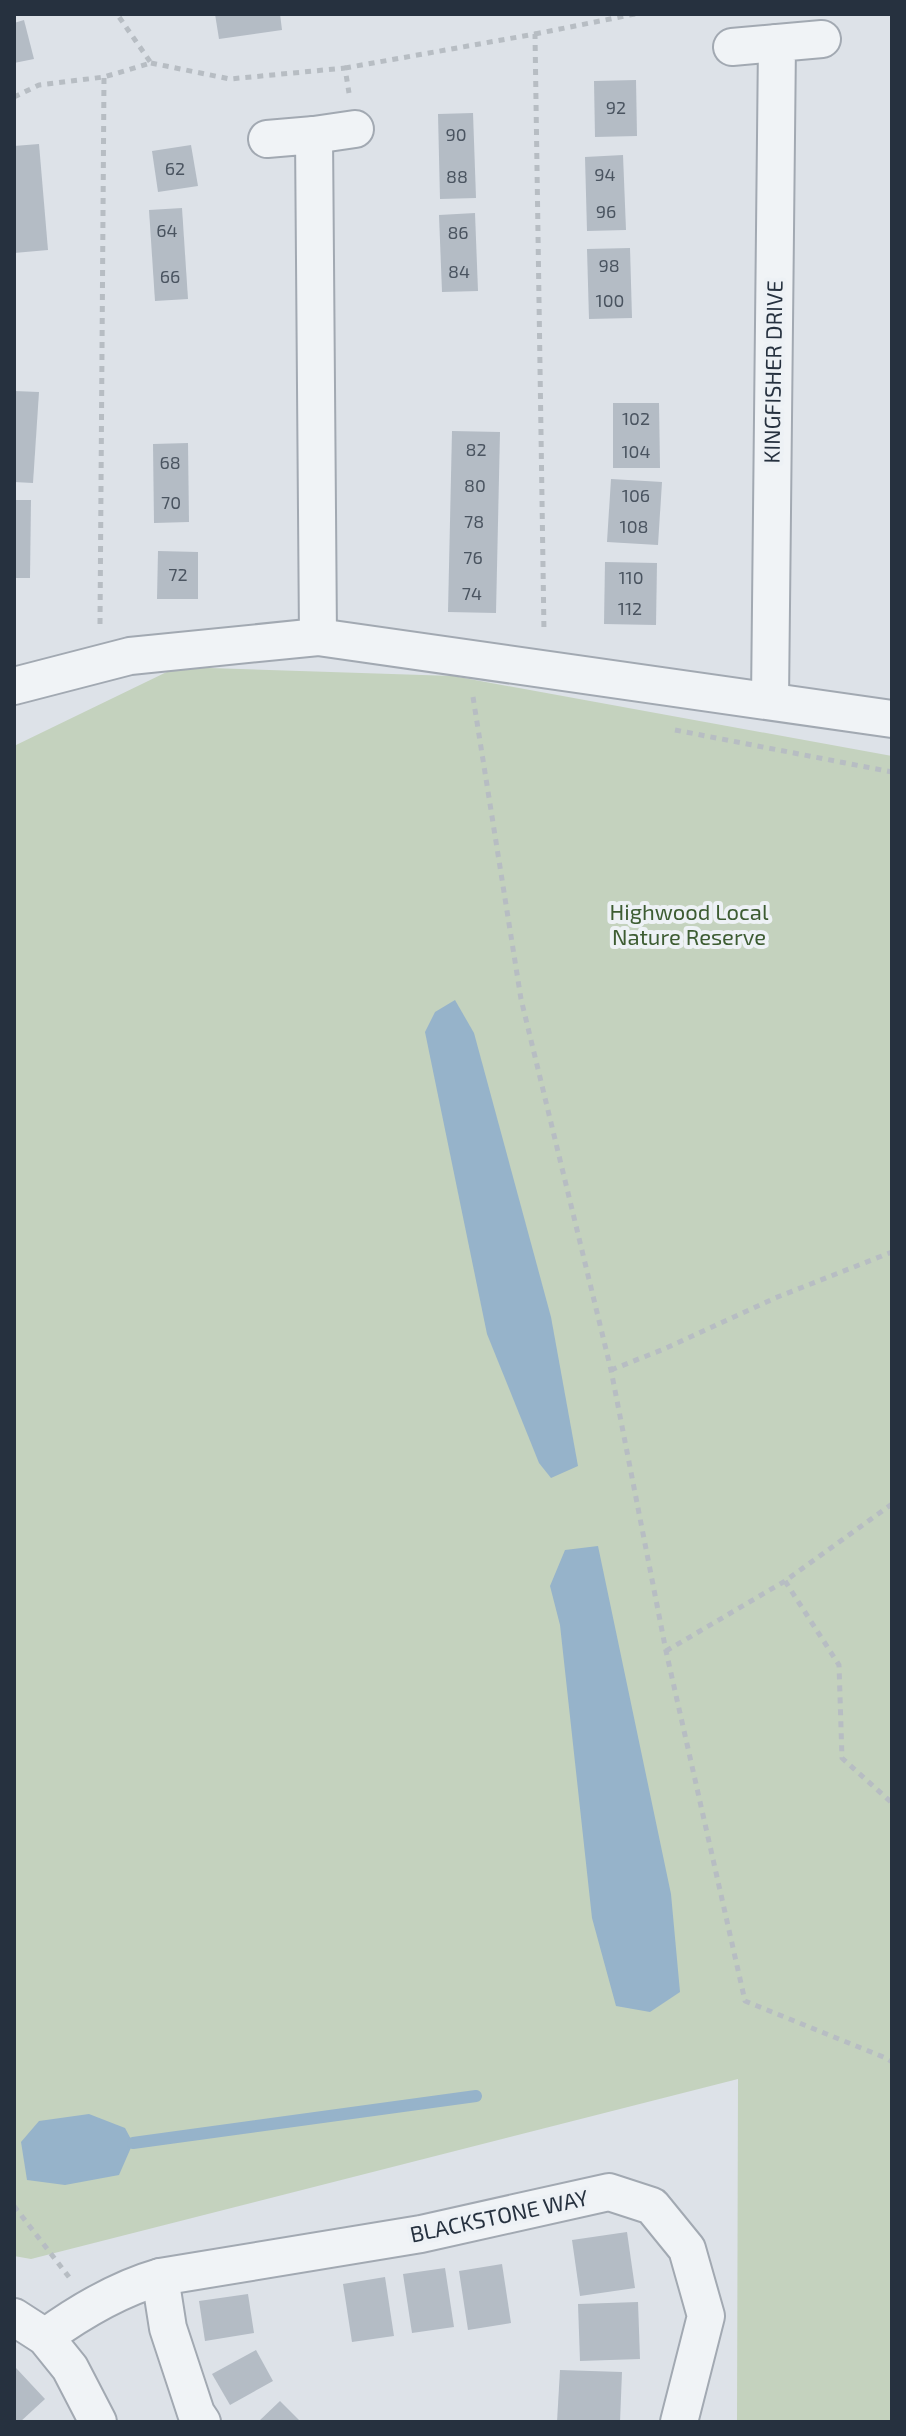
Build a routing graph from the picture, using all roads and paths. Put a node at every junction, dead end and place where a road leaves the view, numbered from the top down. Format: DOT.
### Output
graph roads {
  1 [pos="117,14"];
  2 [pos="635,14"];
  3 [pos="535,34"];
  4 [pos="822,39"];
  5 [pos="777,43"];
  6 [pos="732,47"];
  7 [pos="151,63"];
  8 [pos="345,68"];
  9 [pos="104,77"];
  10 [pos="14,97"];
  11 [pos="355,129"];
  12 [pos="314,135"];
  13 [pos="267,139"];
  14 [pos="318,637"];
  15 [pos="100,664"];
  16 [pos="544,669"];
  17 [pos="14,686"];
  18 [pos="487,692"];
  19 [pos="472,697"];
  20 [pos="488,700"];
  21 [pos="770,700"];
  22 [pos="892,719"];
  23 [pos="674,730"];
  24 [pos="892,772"];
  25 [pos="892,1252"];
  26 [pos="611,1370"];
  27 [pos="892,1504"];
  28 [pos="785,1581"];
  29 [pos="666,1651"];
  30 [pos="892,1803"];
  31 [pos="892,2062"];
  32 [pos="14,2206"];
  33 [pos="160,2277"];
  34 [pos="92,2306"];
  35 [pos="14,2317"];
  36 [pos="45,2337"];
  37 [pos="98,2422"];
  38 [pos="202,2422"];
  39 [pos="679,2422"];
  1 -- 7 [label="path"];
  2 -- 3 [label="path"];
  3 -- 8 [label="path"];
  3 -- 16 [label="path"];
  4 -- 5 [label="street"];
  5 -- 6 [label="street"];
  5 -- 21 [label="street, KINGFISHER DRIVE"];
  7 -- 8 [label="path"];
  7 -- 9 [label="path"];
  8 -- 11 [label="path"];
  9 -- 10 [label="path"];
  9 -- 15 [label="path"];
  11 -- 12 [label="street"];
  12 -- 13 [label="street"];
  12 -- 14 [label="street"];
  14 -- 15 [label="street"];
  14 -- 16 [label="street"];
  15 -- 17 [label="street"];
  16 -- 21 [label="street"];
  18 -- 19 [label="path"];
  19 -- 20 [label="path"];
  19 -- 26 [label="path"];
  21 -- 22 [label="street"];
  23 -- 24 [label="path"];
  25 -- 26 [label="path"];
  26 -- 29 [label="path"];
  27 -- 28 [label="path"];
  28 -- 29 [label="path"];
  28 -- 30 [label="path"];
  29 -- 31 [label="path"];
  32 -- 34 [label="path"];
  33 -- 34 [label="street, BLACKSTONE WAY"];
  33 -- 38 [label="street"];
  33 -- 39 [label="street, BLACKSTONE WAY"];
  34 -- 36 [label="street, BLACKSTONE WAY"];
  35 -- 36 [label="street"];
  36 -- 37 [label="street"];
}
